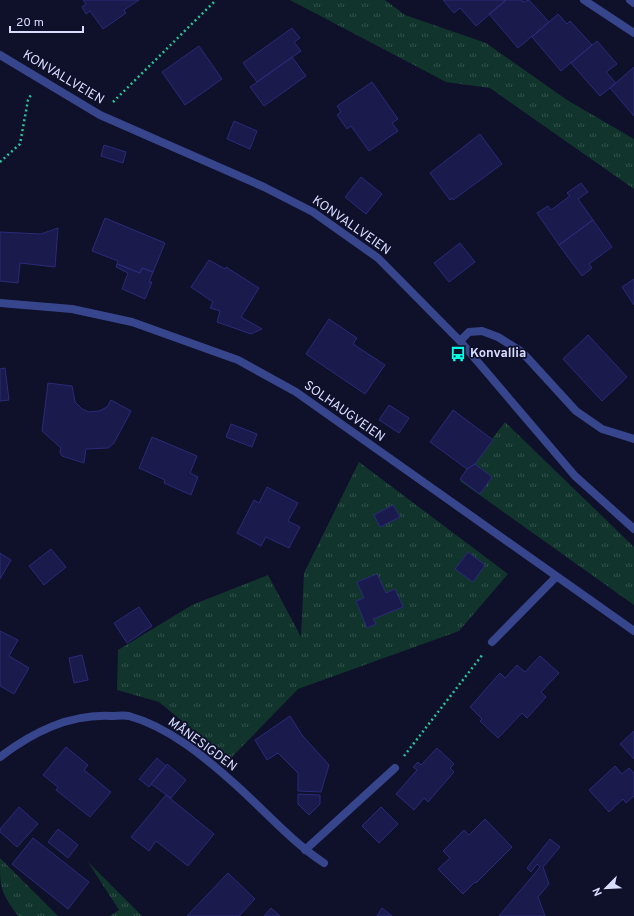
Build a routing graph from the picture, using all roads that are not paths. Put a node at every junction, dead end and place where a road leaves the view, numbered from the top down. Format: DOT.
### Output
graph roads {
  1 [pos="584,0"];
  2 [pos="634,33"];
  3 [pos="0,55"];
  4 [pos="0,303"];
  5 [pos="460,341"];
  6 [pos="634,439"];
  7 [pos="634,529"];
  8 [pos="556,577"];
  9 [pos="634,631"];
  10 [pos="492,642"];
  11 [pos="0,757"];
  12 [pos="395,768"];
  13 [pos="305,850"];
  14 [pos="324,862"];
  1 -- 2 [label="street"];
  3 -- 5 [label="street, KONVALLVEIEN"];
  4 -- 8 [label="street, SOLHAUGVEIEN"];
  5 -- 6 [label="street"];
  5 -- 7 [label="street, KONVALLVEIEN"];
  8 -- 9 [label="street, SOLHAUGVEIEN"];
  8 -- 10 [label="street"];
  11 -- 13 [label="street, MÅNESIGDEN"];
  12 -- 13 [label="street"];
  13 -- 14 [label="street, MÅNESIGDEN"];
}
